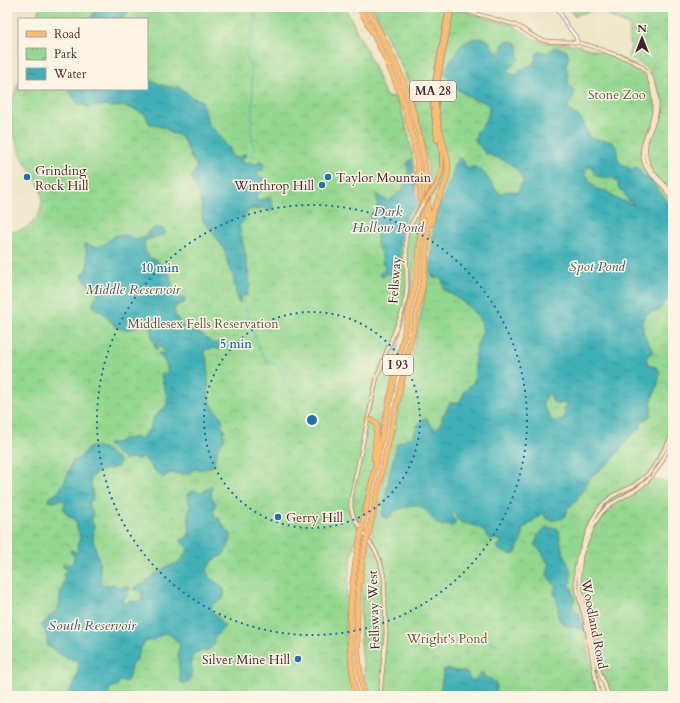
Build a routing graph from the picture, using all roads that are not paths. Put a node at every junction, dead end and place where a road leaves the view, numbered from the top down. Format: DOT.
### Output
graph roads {
  1 [pos="359,7"];
  2 [pos="367,7"];
  3 [pos="452,7"];
  4 [pos="557,7"];
  5 [pos="576,42"];
  6 [pos="636,64"];
  7 [pos="438,124"];
  8 [pos="440,176"];
  9 [pos="673,197"];
  10 [pos="424,202"];
  11 [pos="673,202"];
  12 [pos="428,236"];
  13 [pos="368,419"];
  14 [pos="673,426"];
  15 [pos="673,441"];
  16 [pos="373,476"];
  17 [pos="624,490"];
  18 [pos="626,495"];
  19 [pos="351,507"];
  20 [pos="599,513"];
  21 [pos="589,631"];
  22 [pos="356,696"];
  23 [pos="364,696"];
  24 [pos="380,696"];
  25 [pos="599,696"];
  26 [pos="609,696"];
  1 -- 16 [label="highway, I 93"];
  2 -- 12 [label="highway, I 93"];
  3 -- 5 [label="main road"];
  3 -- 7 [label="main road, Fellsway / MA 28"];
  3 -- 8 [label="main road, Fellsway / MA 28"];
  4 -- 5 [label="street"];
  5 -- 6 [label="main road"];
  6 -- 9 [label="main road"];
  6 -- 11 [label="main road"];
  7 -- 8 [label="main road, Fellsway / MA 28"];
  7 -- 12 [label="highway"];
  8 -- 10 [label="main road, Fellsway / MA 28, bridge"];
  10 -- 13 [label="main road, Fellsway / MA 28, bridge"];
  12 -- 23 [label="highway, I 93, bridge"];
  13 -- 16 [label="highway"];
  13 -- 19 [label="main road, Fellsway / MA 28"];
  14 -- 17 [label="main road, Woodland Road"];
  15 -- 18 [label="main road, Woodland Road"];
  16 -- 22 [label="highway, I 93, bridge"];
  17 -- 18 [label="main road"];
  17 -- 20 [label="main road, Woodland Road"];
  18 -- 20 [label="main road, Woodland Road"];
  19 -- 24 [label="main road, Fellsway West / MA 28"];
  20 -- 21 [label="main road, Woodland Road"];
  21 -- 25 [label="main road, Woodland Road"];
  21 -- 26 [label="main road, Woodland Road"];
}
